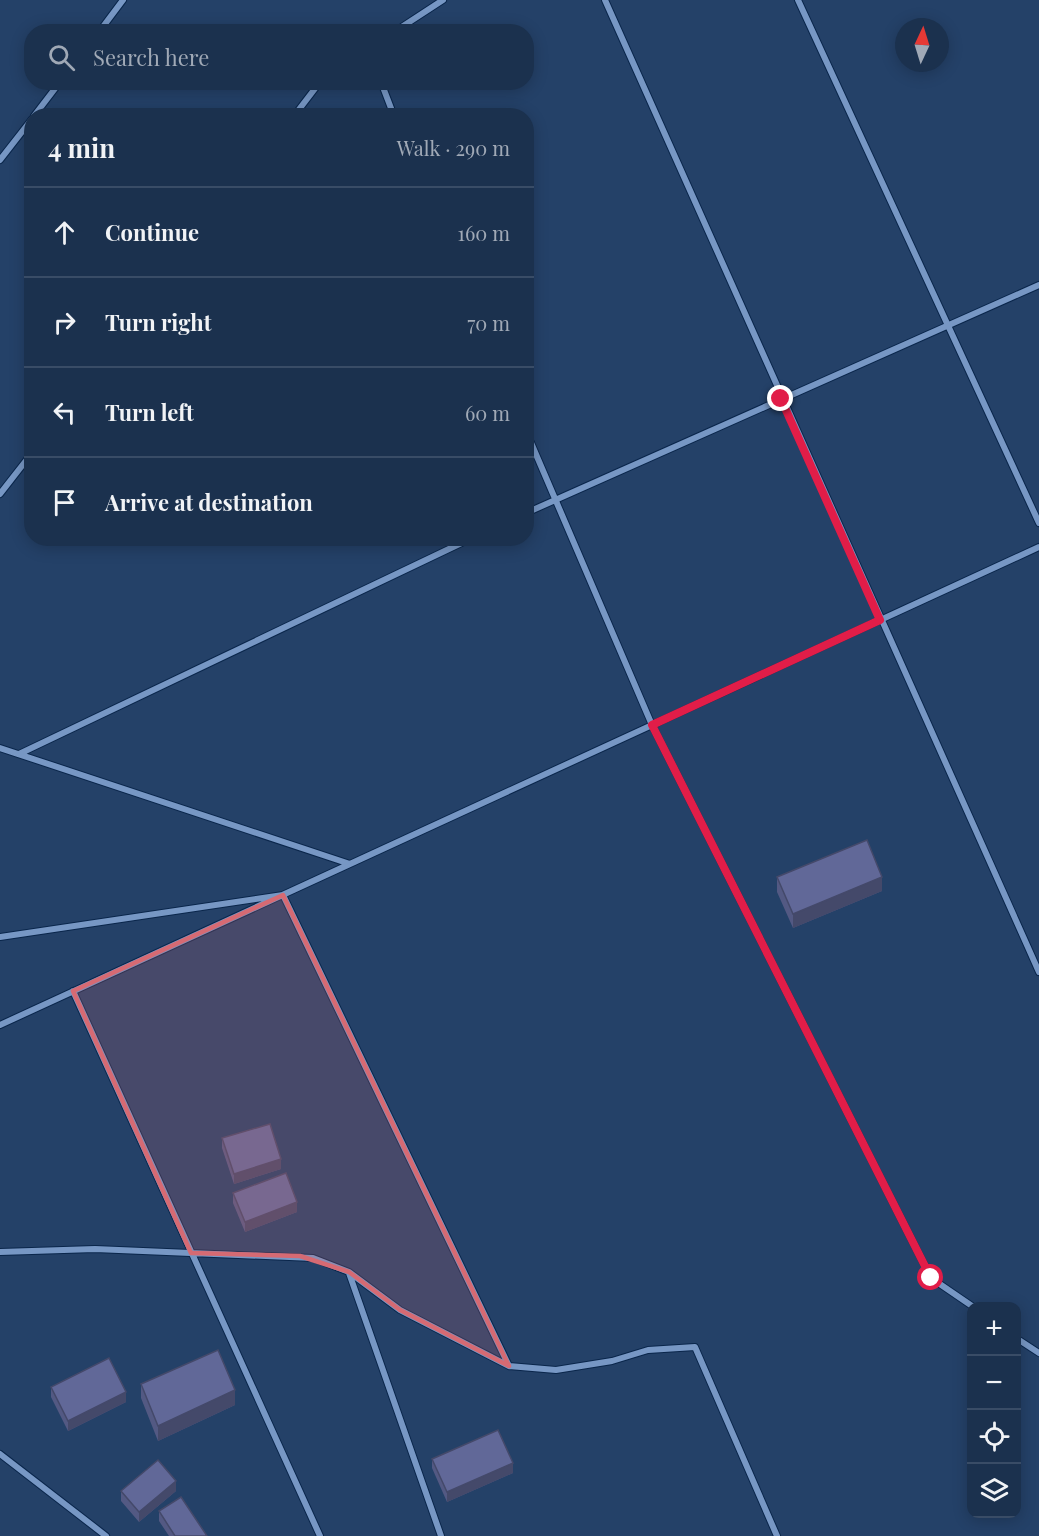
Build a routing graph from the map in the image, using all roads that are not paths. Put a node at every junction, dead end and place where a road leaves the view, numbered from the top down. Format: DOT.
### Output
graph roads {
  1 [pos="123,0"];
  2 [pos="443,0"];
  3 [pos="604,0"];
  4 [pos="798,0"];
  5 [pos="105,24"];
  6 [pos="406,24"];
  7 [pos="54,90"];
  8 [pos="314,90"];
  9 [pos="384,90"];
  10 [pos="40,108"];
  11 [pos="300,108"];
  12 [pos="391,108"];
  13 [pos="24,129"];
  14 [pos="0,160"];
  15 [pos="1039,285"];
  16 [pos="948,325"];
  17 [pos="781,399"];
  18 [pos="534,450"];
  19 [pos="24,463"];
  20 [pos="0,494"];
  21 [pos="555,499"];
  22 [pos="534,509"];
  23 [pos="1039,523"];
  24 [pos="455,546"];
  25 [pos="1039,547"];
  26 [pos="880,620"];
  27 [pos="652,725"];
  28 [pos="0,748"];
  29 [pos="19,754"];
  30 [pos="350,864"];
  31 [pos="282,895"];
  32 [pos="0,937"];
  33 [pos="1039,972"];
  34 [pos="73,991"];
  35 [pos="0,1025"];
  36 [pos="0,1252"];
  37 [pos="191,1253"];
  38 [pos="348,1272"];
  39 [pos="967,1303"];
  40 [pos="1021,1341"];
  41 [pos="1039,1353"];
  42 [pos="509,1366"];
  43 [pos="0,1454"];
  44 [pos="106,1536"];
  45 [pos="320,1536"];
  46 [pos="441,1536"];
  47 [pos="777,1536"];
  1 -- 5 [label="street"];
  2 -- 6 [label="street"];
  3 -- 17 [label="street"];
  4 -- 16 [label="street"];
  7 -- 10 [label="street"];
  8 -- 11 [label="street"];
  9 -- 12 [label="street"];
  13 -- 14 [label="street"];
  15 -- 16 [label="street"];
  16 -- 17 [label="street"];
  16 -- 23 [label="street"];
  17 -- 21 [label="street"];
  17 -- 26 [label="street"];
  18 -- 21 [label="street"];
  19 -- 20 [label="street"];
  21 -- 22 [label="street"];
  21 -- 27 [label="street"];
  24 -- 29 [label="street"];
  25 -- 26 [label="street"];
  26 -- 27 [label="street"];
  26 -- 33 [label="street"];
  27 -- 30 [label="street"];
  27 -- 39 [label="street"];
  28 -- 29 [label="street"];
  29 -- 30 [label="street"];
  30 -- 31 [label="street"];
  31 -- 32 [label="street"];
  31 -- 34 [label="street"];
  31 -- 42 [label="street"];
  34 -- 35 [label="street"];
  34 -- 37 [label="street"];
  36 -- 37 [label="street"];
  37 -- 38 [label="street"];
  37 -- 45 [label="street"];
  38 -- 42 [label="street"];
  38 -- 46 [label="street"];
  40 -- 41 [label="street"];
  42 -- 47 [label="street"];
  43 -- 44 [label="street"];
}
